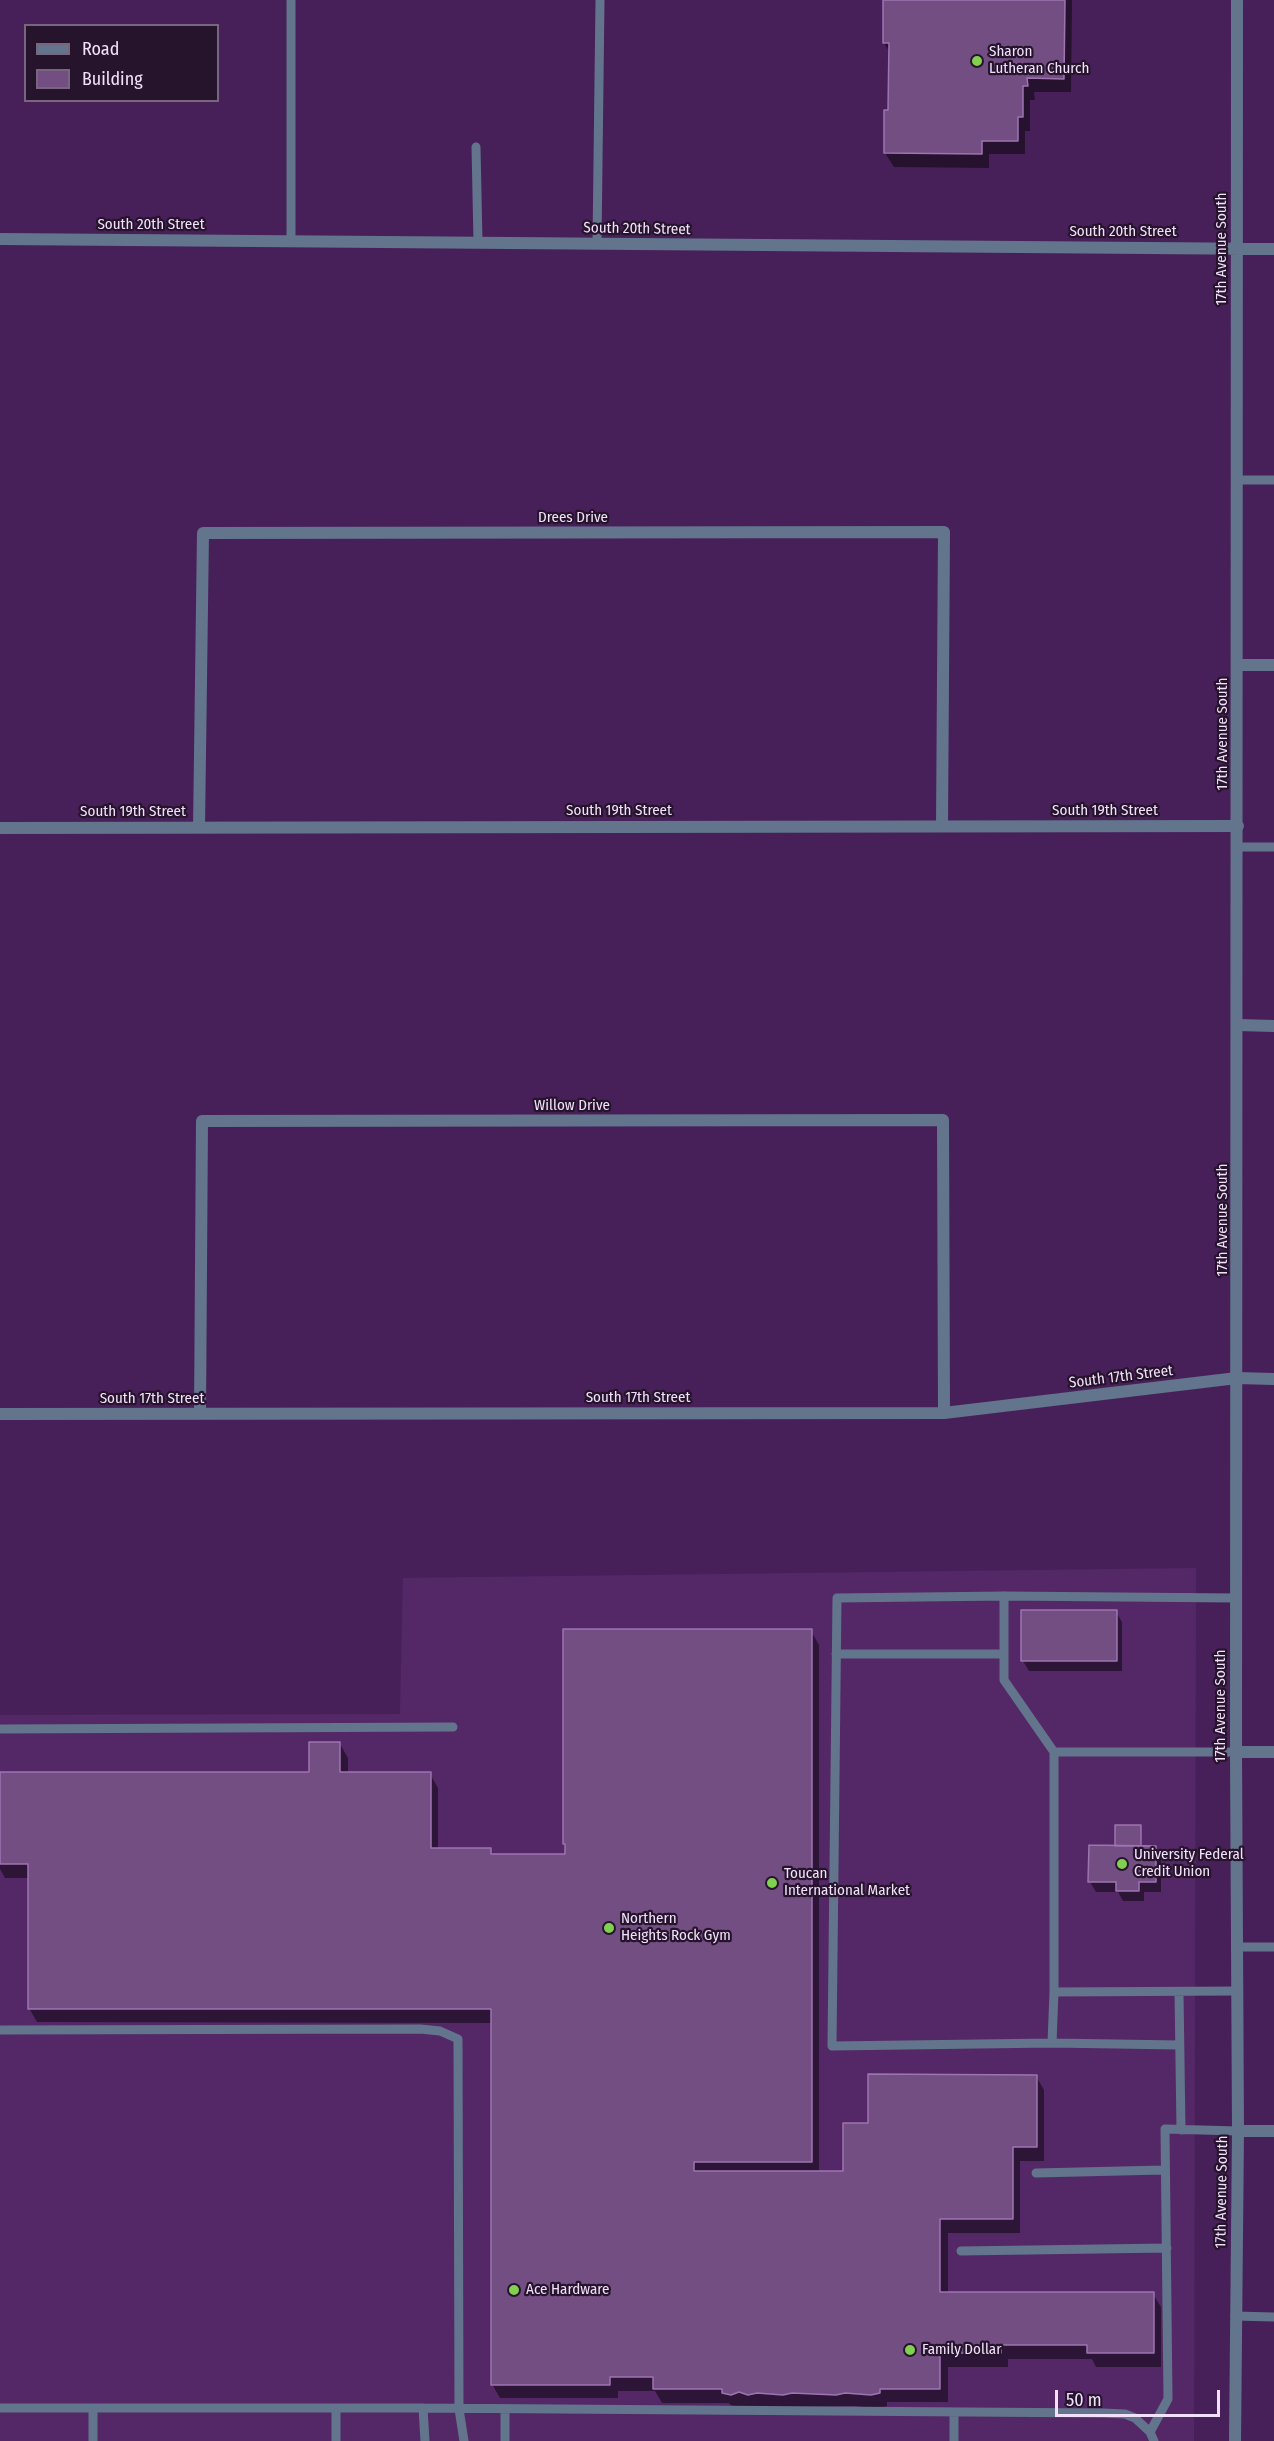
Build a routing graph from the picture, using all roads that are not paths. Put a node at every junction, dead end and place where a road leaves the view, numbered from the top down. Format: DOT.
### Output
graph roads {
  1 [pos="291,0"];
  2 [pos="600,0"];
  3 [pos="1237,0"];
  4 [pos="476,147"];
  5 [pos="0,239"];
  6 [pos="291,241"];
  7 [pos="478,243"];
  8 [pos="597,243"];
  9 [pos="1237,248"];
  10 [pos="1274,249"];
  11 [pos="1238,480"];
  12 [pos="1274,480"];
  13 [pos="1238,665"];
  14 [pos="1274,665"];
  15 [pos="942,826"];
  16 [pos="1238,826"];
  17 [pos="199,827"];
  18 [pos="0,828"];
  19 [pos="1238,847"];
  20 [pos="1274,847"];
  21 [pos="1238,1025"];
  22 [pos="1274,1026"];
  23 [pos="1237,1378"];
  24 [pos="1274,1379"];
  25 [pos="944,1413"];
  26 [pos="0,1414"];
  27 [pos="200,1414"];
  28 [pos="1004,1596"];
  29 [pos="1236,1598"];
  30 [pos="836,1654"];
  31 [pos="1004,1654"];
  32 [pos="453,1728"];
  33 [pos="0,1729"];
  34 [pos="1054,1752"];
  35 [pos="1236,1752"];
  36 [pos="1274,1752"];
  37 [pos="1237,1947"];
  38 [pos="1274,1947"];
  39 [pos="1238,1991"];
  40 [pos="1054,1992"];
  41 [pos="1179,1992"];
  42 [pos="0,2030"];
  43 [pos="1052,2043"];
  44 [pos="1179,2046"];
  45 [pos="1181,2130"];
  46 [pos="1238,2131"];
  47 [pos="1274,2131"];
  48 [pos="1164,2170"];
  49 [pos="1036,2173"];
  50 [pos="1167,2248"];
  51 [pos="961,2251"];
  52 [pos="1235,2316"];
  53 [pos="1274,2317"];
  54 [pos="0,2408"];
  55 [pos="93,2408"];
  56 [pos="336,2408"];
  57 [pos="423,2408"];
  58 [pos="459,2409"];
  59 [pos="505,2409"];
  60 [pos="954,2412"];
  61 [pos="1152,2436"];
  62 [pos="93,2441"];
  63 [pos="336,2441"];
  64 [pos="425,2441"];
  65 [pos="464,2441"];
  66 [pos="505,2441"];
  67 [pos="954,2441"];
  68 [pos="1235,2441"];
  1 -- 6 [label="lane"];
  2 -- 8 [label="lane"];
  3 -- 9 [label="street, 17th Avenue South"];
  4 -- 7 [label="lane"];
  5 -- 6 [label="street, South 20th Street"];
  6 -- 7 [label="street, South 20th Street"];
  7 -- 8 [label="street, South 20th Street"];
  8 -- 9 [label="street, South 20th Street"];
  9 -- 10 [label="street, South 20th Street"];
  9 -- 11 [label="street, 17th Avenue South"];
  11 -- 12 [label="lane"];
  11 -- 13 [label="street, 17th Avenue South"];
  13 -- 14 [label="street"];
  13 -- 16 [label="street, 17th Avenue South"];
  15 -- 16 [label="street, South 19th Street"];
  15 -- 17 [label="street, South 19th Street"];
  15 -- 17 [label="street, Drees Drive"];
  16 -- 19 [label="street, 17th Avenue South"];
  17 -- 18 [label="street, South 19th Street"];
  19 -- 20 [label="lane"];
  19 -- 21 [label="street, 17th Avenue South"];
  21 -- 22 [label="street"];
  21 -- 23 [label="street, 17th Avenue South"];
  23 -- 24 [label="street, South 17th Street"];
  23 -- 25 [label="street, South 17th Street"];
  23 -- 29 [label="street, 17th Avenue South"];
  25 -- 27 [label="street, South 17th Street"];
  25 -- 27 [label="street, Willow Drive"];
  26 -- 27 [label="street, South 17th Street"];
  28 -- 29 [label="lane"];
  28 -- 30 [label="lane"];
  28 -- 31 [label="lane"];
  29 -- 35 [label="street, 17th Avenue South"];
  30 -- 31 [label="lane"];
  30 -- 43 [label="lane"];
  31 -- 34 [label="lane"];
  32 -- 33 [label="lane"];
  34 -- 35 [label="lane"];
  34 -- 40 [label="lane"];
  35 -- 36 [label="street"];
  35 -- 37 [label="street, 17th Avenue South"];
  37 -- 38 [label="lane"];
  37 -- 39 [label="street, 17th Avenue South"];
  39 -- 41 [label="lane"];
  39 -- 46 [label="street, 17th Avenue South"];
  40 -- 41 [label="lane"];
  40 -- 43 [label="lane"];
  41 -- 44 [label="lane"];
  42 -- 58 [label="lane"];
  43 -- 44 [label="lane"];
  44 -- 45 [label="lane"];
  45 -- 46 [label="lane"];
  45 -- 48 [label="lane"];
  46 -- 47 [label="street"];
  46 -- 52 [label="street, 17th Avenue South"];
  48 -- 49 [label="lane"];
  48 -- 50 [label="lane"];
  50 -- 51 [label="lane"];
  50 -- 61 [label="lane"];
  52 -- 53 [label="lane"];
  52 -- 68 [label="street, 17th Avenue South"];
  54 -- 55 [label="lane"];
  55 -- 56 [label="lane"];
  55 -- 62 [label="lane"];
  56 -- 57 [label="lane"];
  56 -- 63 [label="lane"];
  57 -- 58 [label="lane"];
  57 -- 64 [label="lane"];
  58 -- 59 [label="lane"];
  58 -- 65 [label="lane"];
  59 -- 60 [label="lane"];
  59 -- 66 [label="lane"];
  60 -- 61 [label="lane"];
  60 -- 67 [label="lane"];
}
